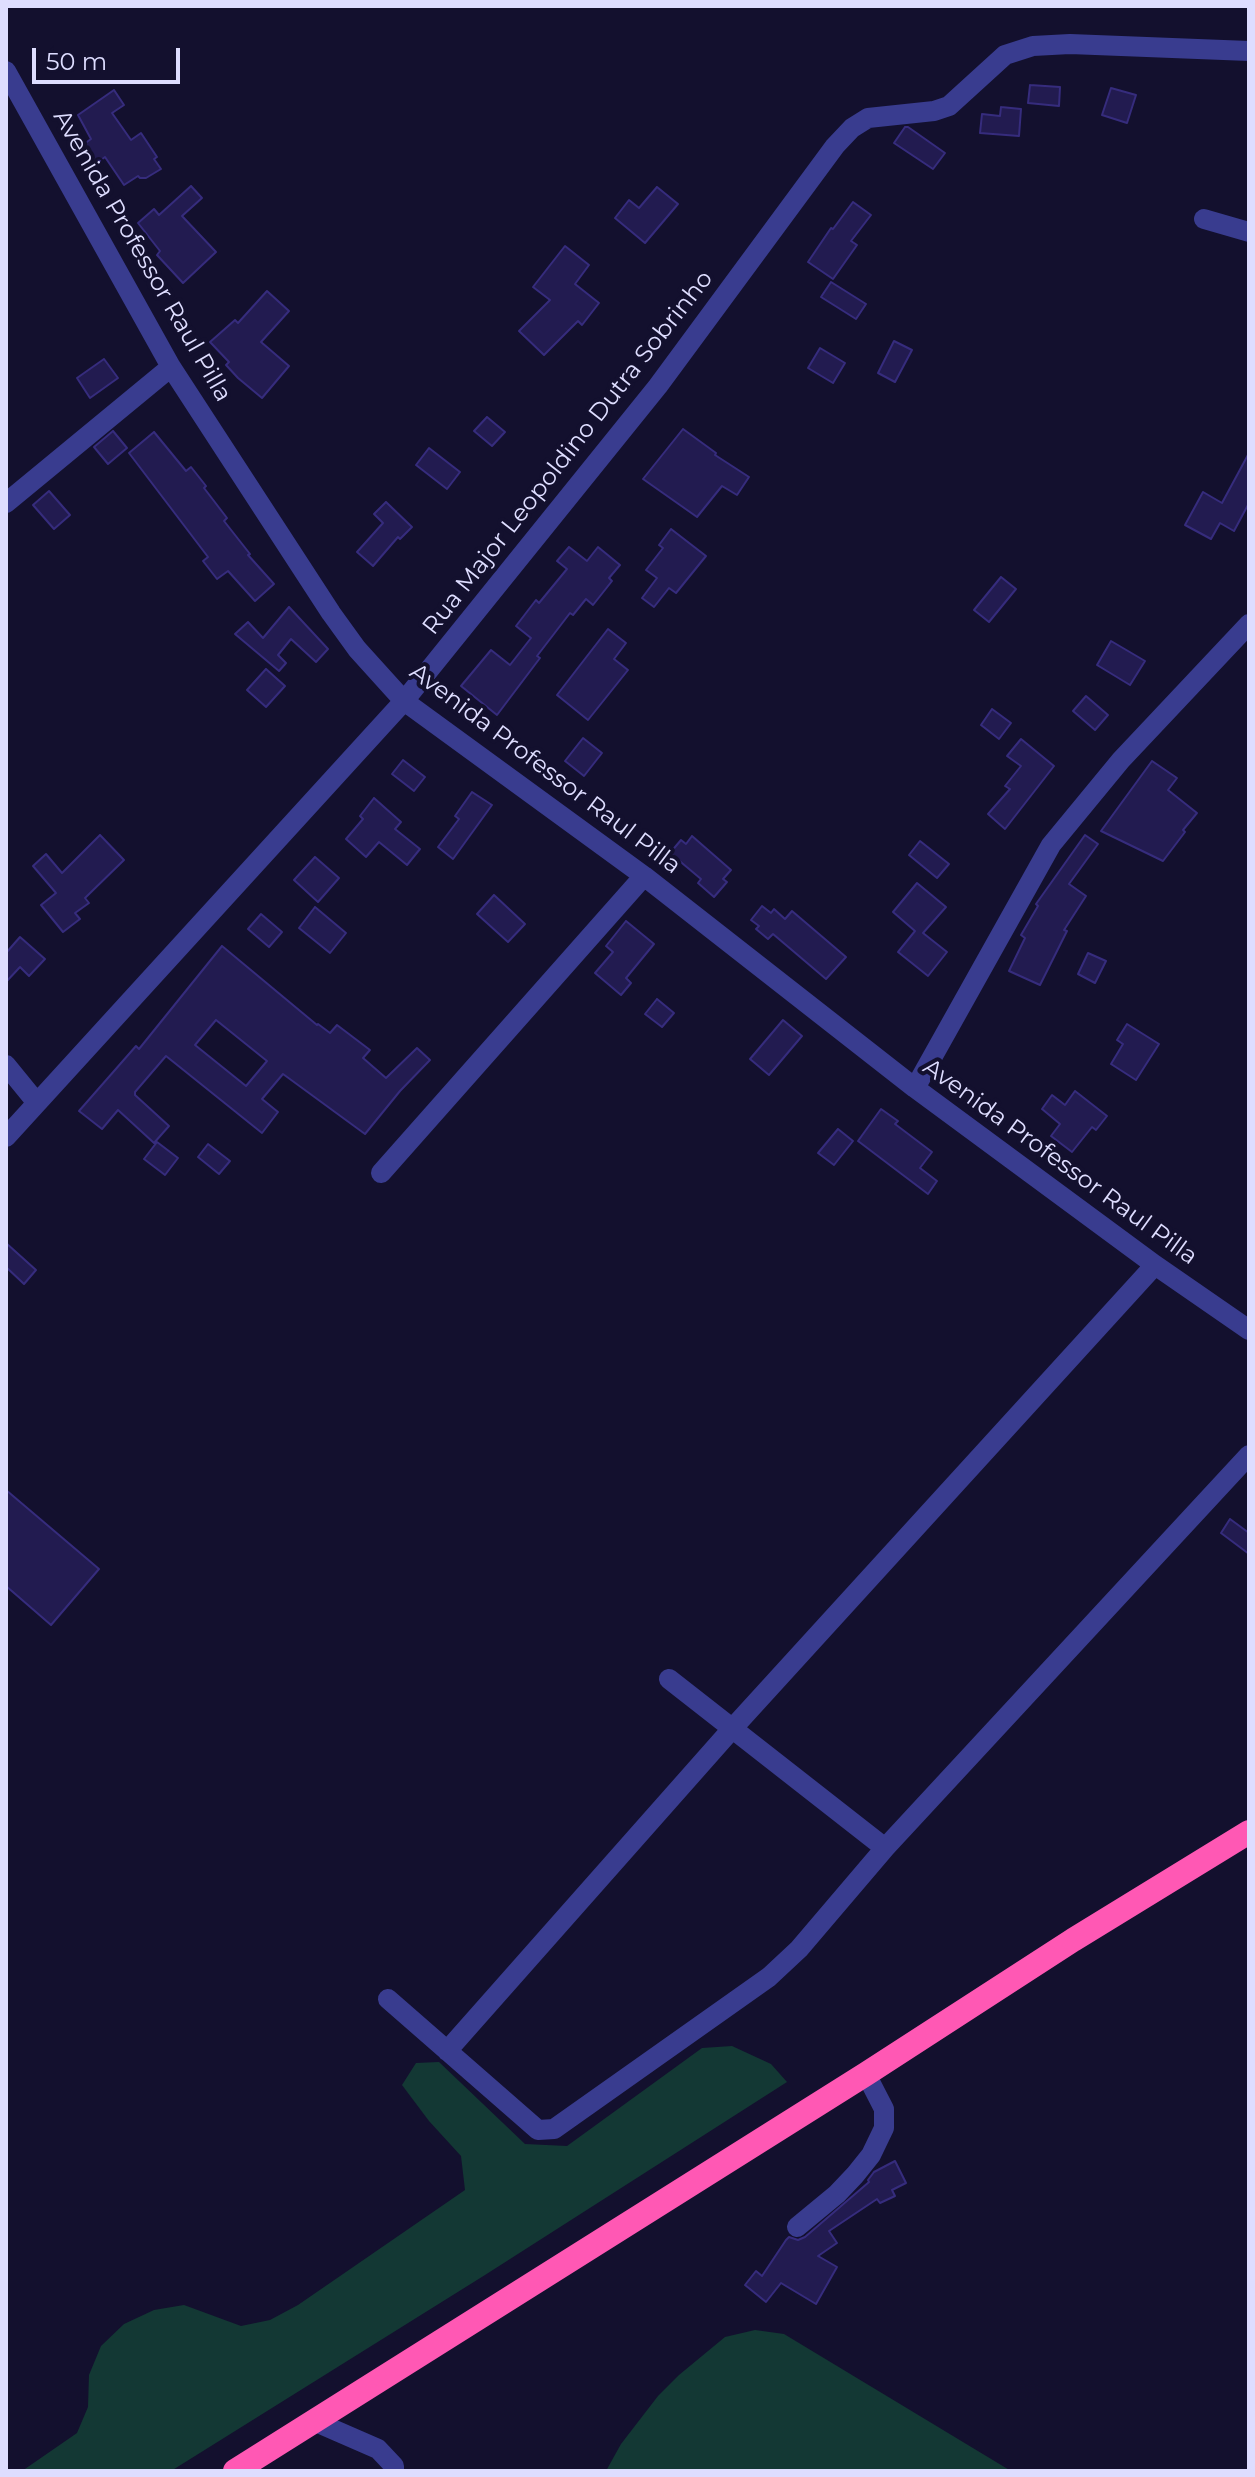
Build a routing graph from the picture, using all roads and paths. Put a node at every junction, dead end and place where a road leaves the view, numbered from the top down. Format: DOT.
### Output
graph roads {
  1 [pos="1249,51"];
  2 [pos="6,71"];
  3 [pos="1204,219"];
  4 [pos="1249,232"];
  5 [pos="171,367"];
  6 [pos="6,503"];
  7 [pos="1249,624"];
  8 [pos="404,701"];
  9 [pos="644,876"];
  10 [pos="6,1066"];
  11 [pos="915,1088"];
  12 [pos="37,1103"];
  13 [pos="6,1137"];
  14 [pos="381,1173"];
  15 [pos="1155,1265"];
  16 [pos="1249,1330"];
  17 [pos="1249,1455"];
  18 [pos="669,1679"];
  19 [pos="731,1730"];
  20 [pos="1249,1832"];
  21 [pos="885,1848"];
  22 [pos="388,1999"];
  23 [pos="447,2051"];
  24 [pos="866,2074"];
  25 [pos="797,2227"];
  26 [pos="316,2422"];
  27 [pos="235,2471"];
  28 [pos="394,2471"];
  1 -- 8 [label="street, Rua Major Leopoldino Dutra Sobrinho"];
  2 -- 5 [label="street, Avenida Professor Raul Pilla"];
  3 -- 4 [label="street"];
  5 -- 6 [label="street"];
  5 -- 8 [label="street, Avenida Professor Raul Pilla"];
  7 -- 11 [label="street"];
  8 -- 9 [label="street, Avenida Professor Raul Pilla"];
  8 -- 12 [label="street, Rua Major Leopoldino Dutra Sobrinho"];
  9 -- 11 [label="street, Avenida Professor Raul Pilla"];
  9 -- 14 [label="street"];
  10 -- 12 [label="street"];
  11 -- 15 [label="street, Avenida Professor Raul Pilla"];
  12 -- 13 [label="street, Rua Major Leopoldino Dutra Sobrinho"];
  15 -- 16 [label="street, Avenida Professor Raul Pilla"];
  15 -- 19 [label="street"];
  17 -- 21 [label="street"];
  18 -- 19 [label="street"];
  19 -- 21 [label="street"];
  19 -- 23 [label="street"];
  20 -- 24 [label="highway"];
  21 -- 23 [label="street"];
  22 -- 23 [label="street"];
  24 -- 25 [label="street"];
  24 -- 26 [label="highway"];
  26 -- 27 [label="highway"];
  26 -- 28 [label="street"];
}
